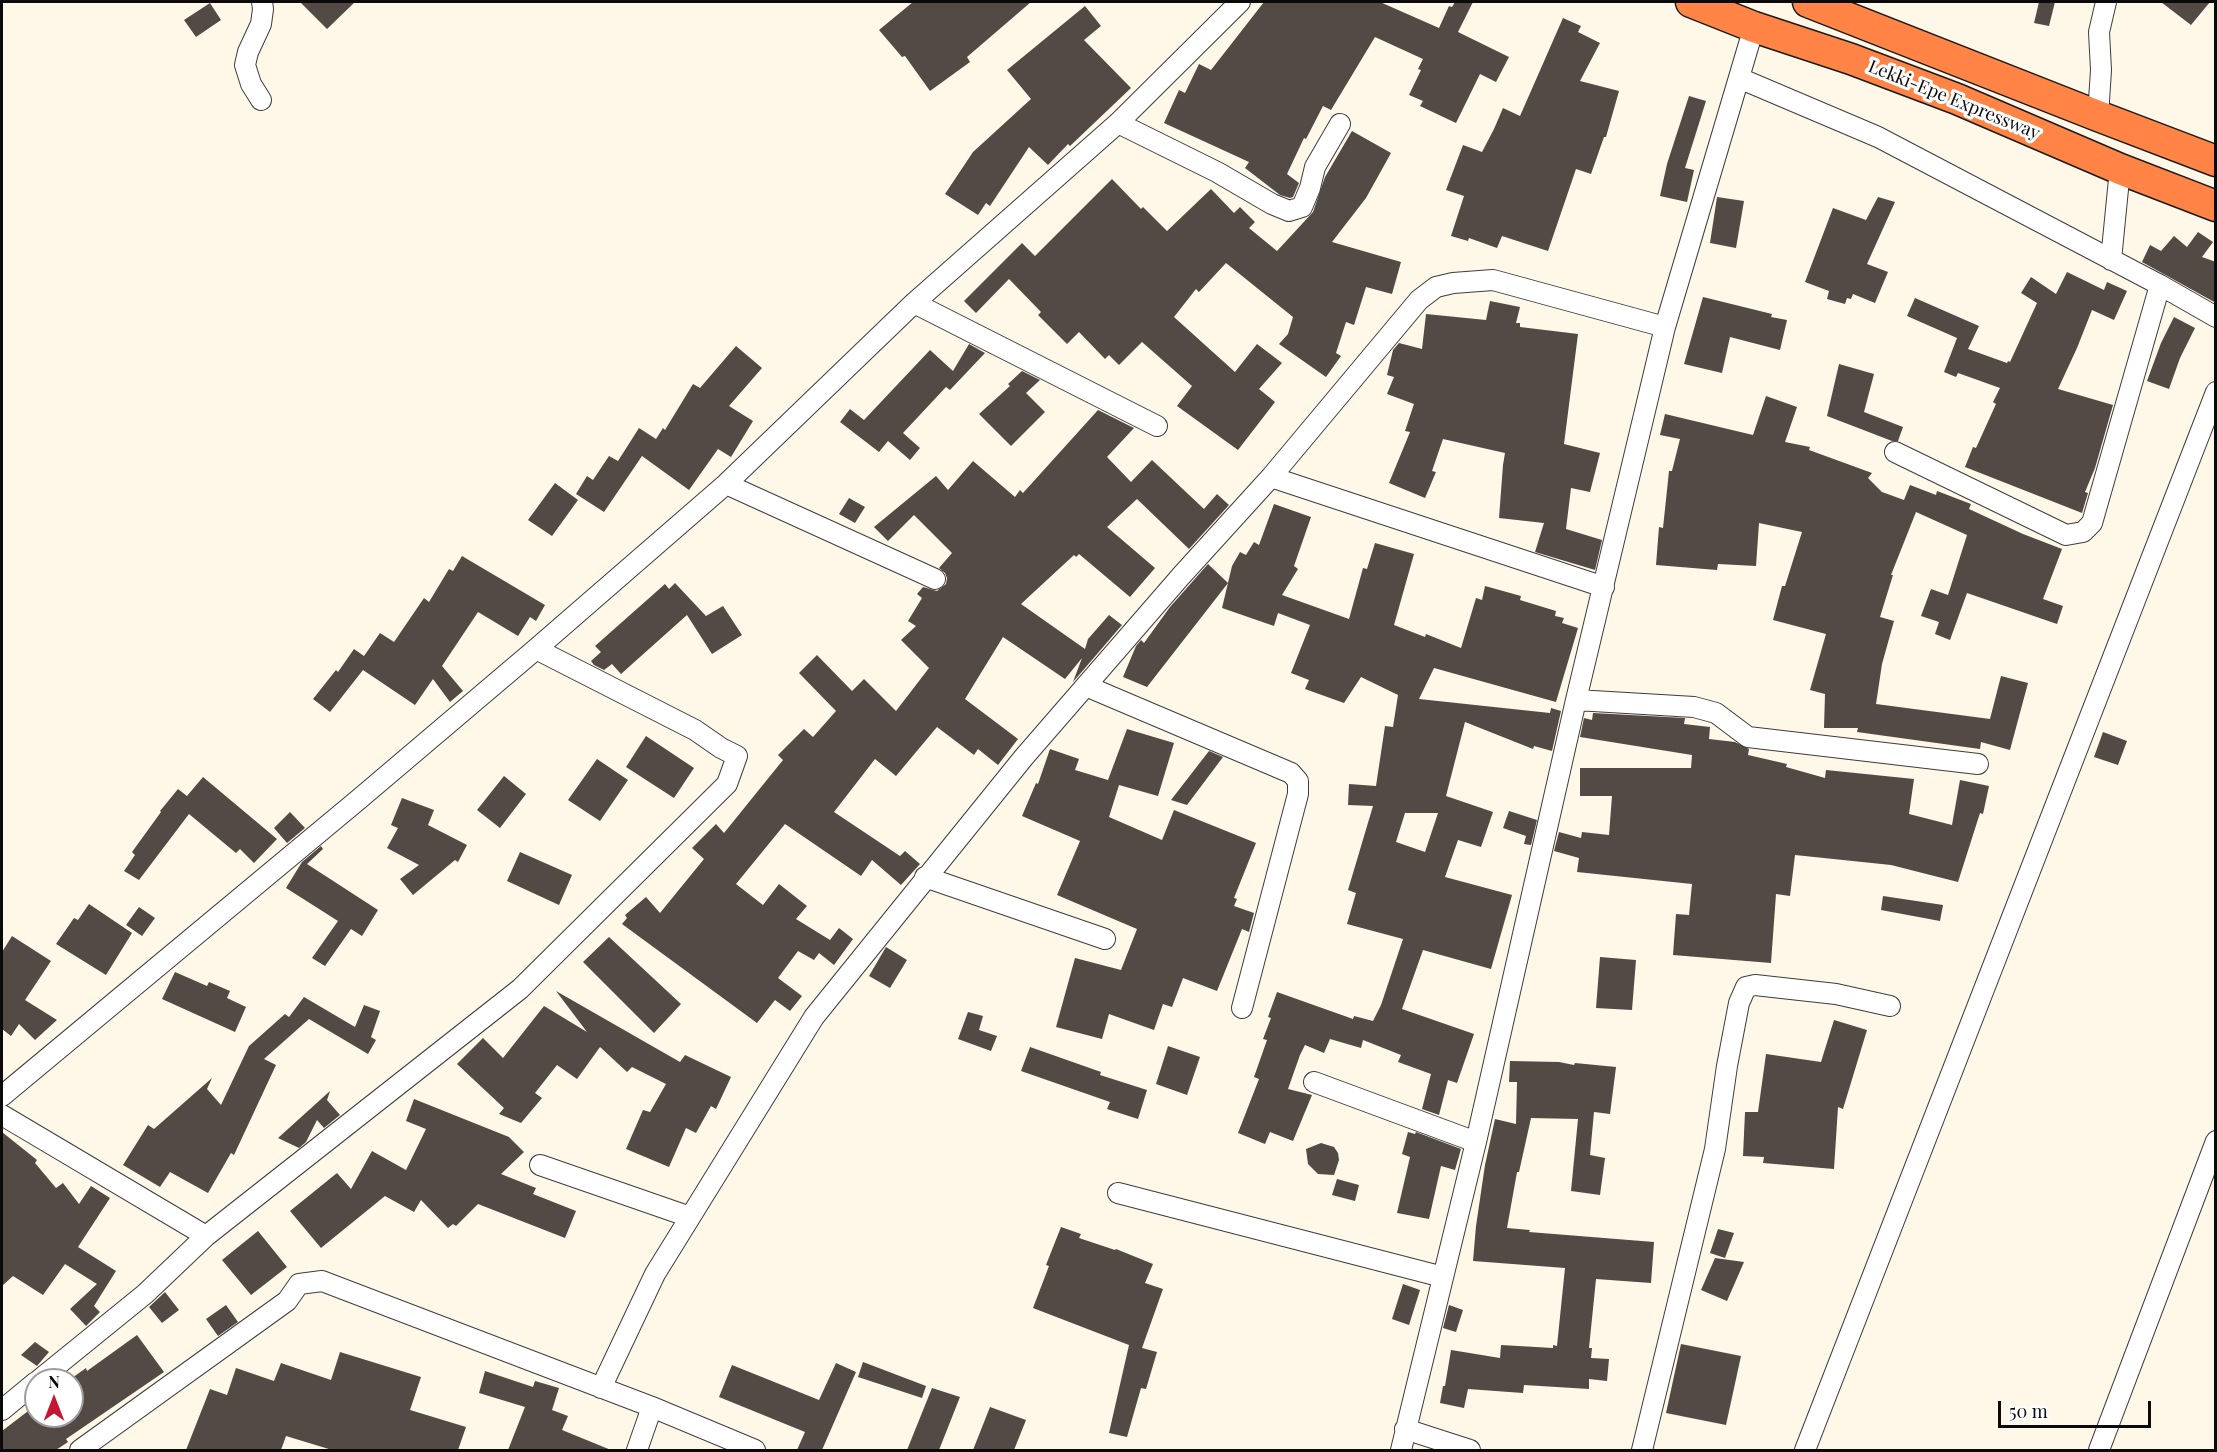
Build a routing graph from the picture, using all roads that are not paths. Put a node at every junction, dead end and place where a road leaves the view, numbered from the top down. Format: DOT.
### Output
graph roads {
  1 [pos="262,2"];
  2 [pos="1240,2"];
  3 [pos="1691,2"];
  4 [pos="1808,2"];
  5 [pos="2106,2"];
  6 [pos="1845,8"];
  7 [pos="1754,27"];
  8 [pos="1739,78"];
  9 [pos="261,100"];
  10 [pos="2098,116"];
  11 [pos="1118,123"];
  12 [pos="1340,124"];
  13 [pos="2216,161"];
  14 [pos="2120,169"];
  15 [pos="2216,206"];
  16 [pos="2111,260"];
  17 [pos="2160,285"];
  18 [pos="914,303"];
  19 [pos="2216,317"];
  20 [pos="1665,327"];
  21 [pos="2216,392"];
  22 [pos="1157,426"];
  23 [pos="1895,452"];
  24 [pos="1271,477"];
  25 [pos="726,484"];
  26 [pos="935,579"];
  27 [pos="1604,587"];
  28 [pos="536,649"];
  29 [pos="1086,686"];
  30 [pos="1576,700"];
  31 [pos="1978,764"];
  32 [pos="925,877"];
  33 [pos="1106,939"];
  34 [pos="1890,1006"];
  35 [pos="1242,1008"];
  36 [pos="1314,1082"];
  37 [pos="2,1096"];
  38 [pos="2,1115"];
  39 [pos="2216,1141"];
  40 [pos="1476,1142"];
  41 [pos="540,1165"];
  42 [pos="1118,1193"];
  43 [pos="690,1217"];
  44 [pos="206,1236"];
  45 [pos="1443,1277"];
  46 [pos="53,1368"];
  47 [pos="601,1388"];
  48 [pos="24,1392"];
  49 [pos="652,1407"];
  50 [pos="2,1410"];
  51 [pos="1405,1430"];
  52 [pos="80,1450"];
  53 [pos="637,1450"];
  54 [pos="755,1450"];
  55 [pos="1401,1450"];
  56 [pos="1470,1450"];
  57 [pos="1642,1450"];
  58 [pos="1805,1450"];
  59 [pos="2099,1450"];
  1 -- 9 [label="street"];
  2 -- 11 [label="street"];
  3 -- 7 [label="highway, Lekki-Epe Expressway"];
  4 -- 6 [label="highway, Lekki-Epe Expressway"];
  5 -- 10 [label="street"];
  6 -- 10 [label="highway, Lekki-Epe Expressway"];
  7 -- 8 [label="street"];
  7 -- 14 [label="highway, Lekki-Epe Expressway"];
  8 -- 16 [label="street"];
  8 -- 20 [label="street"];
  10 -- 13 [label="highway, Lekki-Epe Expressway"];
  11 -- 12 [label="street"];
  11 -- 18 [label="street"];
  14 -- 15 [label="highway, Lekki-Epe Expressway"];
  14 -- 16 [label="street"];
  16 -- 17 [label="street"];
  17 -- 19 [label="street"];
  17 -- 23 [label="street"];
  18 -- 22 [label="street"];
  18 -- 25 [label="street"];
  20 -- 24 [label="street"];
  20 -- 27 [label="street"];
  21 -- 58 [label="street"];
  24 -- 27 [label="street"];
  24 -- 29 [label="street"];
  25 -- 26 [label="street"];
  25 -- 28 [label="street"];
  27 -- 30 [label="street"];
  28 -- 37 [label="street"];
  28 -- 44 [label="street"];
  29 -- 32 [label="street"];
  29 -- 35 [label="street"];
  30 -- 31 [label="street"];
  30 -- 40 [label="street"];
  32 -- 33 [label="street"];
  32 -- 43 [label="street"];
  34 -- 57 [label="street"];
  36 -- 40 [label="street"];
  38 -- 44 [label="street"];
  39 -- 59 [label="street"];
  40 -- 45 [label="street"];
  41 -- 43 [label="street"];
  42 -- 45 [label="street"];
  43 -- 47 [label="street"];
  44 -- 46 [label="street"];
  45 -- 51 [label="street"];
  47 -- 49 [label="street"];
  47 -- 52 [label="street"];
  48 -- 50 [label="street"];
  49 -- 53 [label="street"];
  49 -- 54 [label="street"];
  51 -- 55 [label="street"];
  51 -- 56 [label="street"];
}
